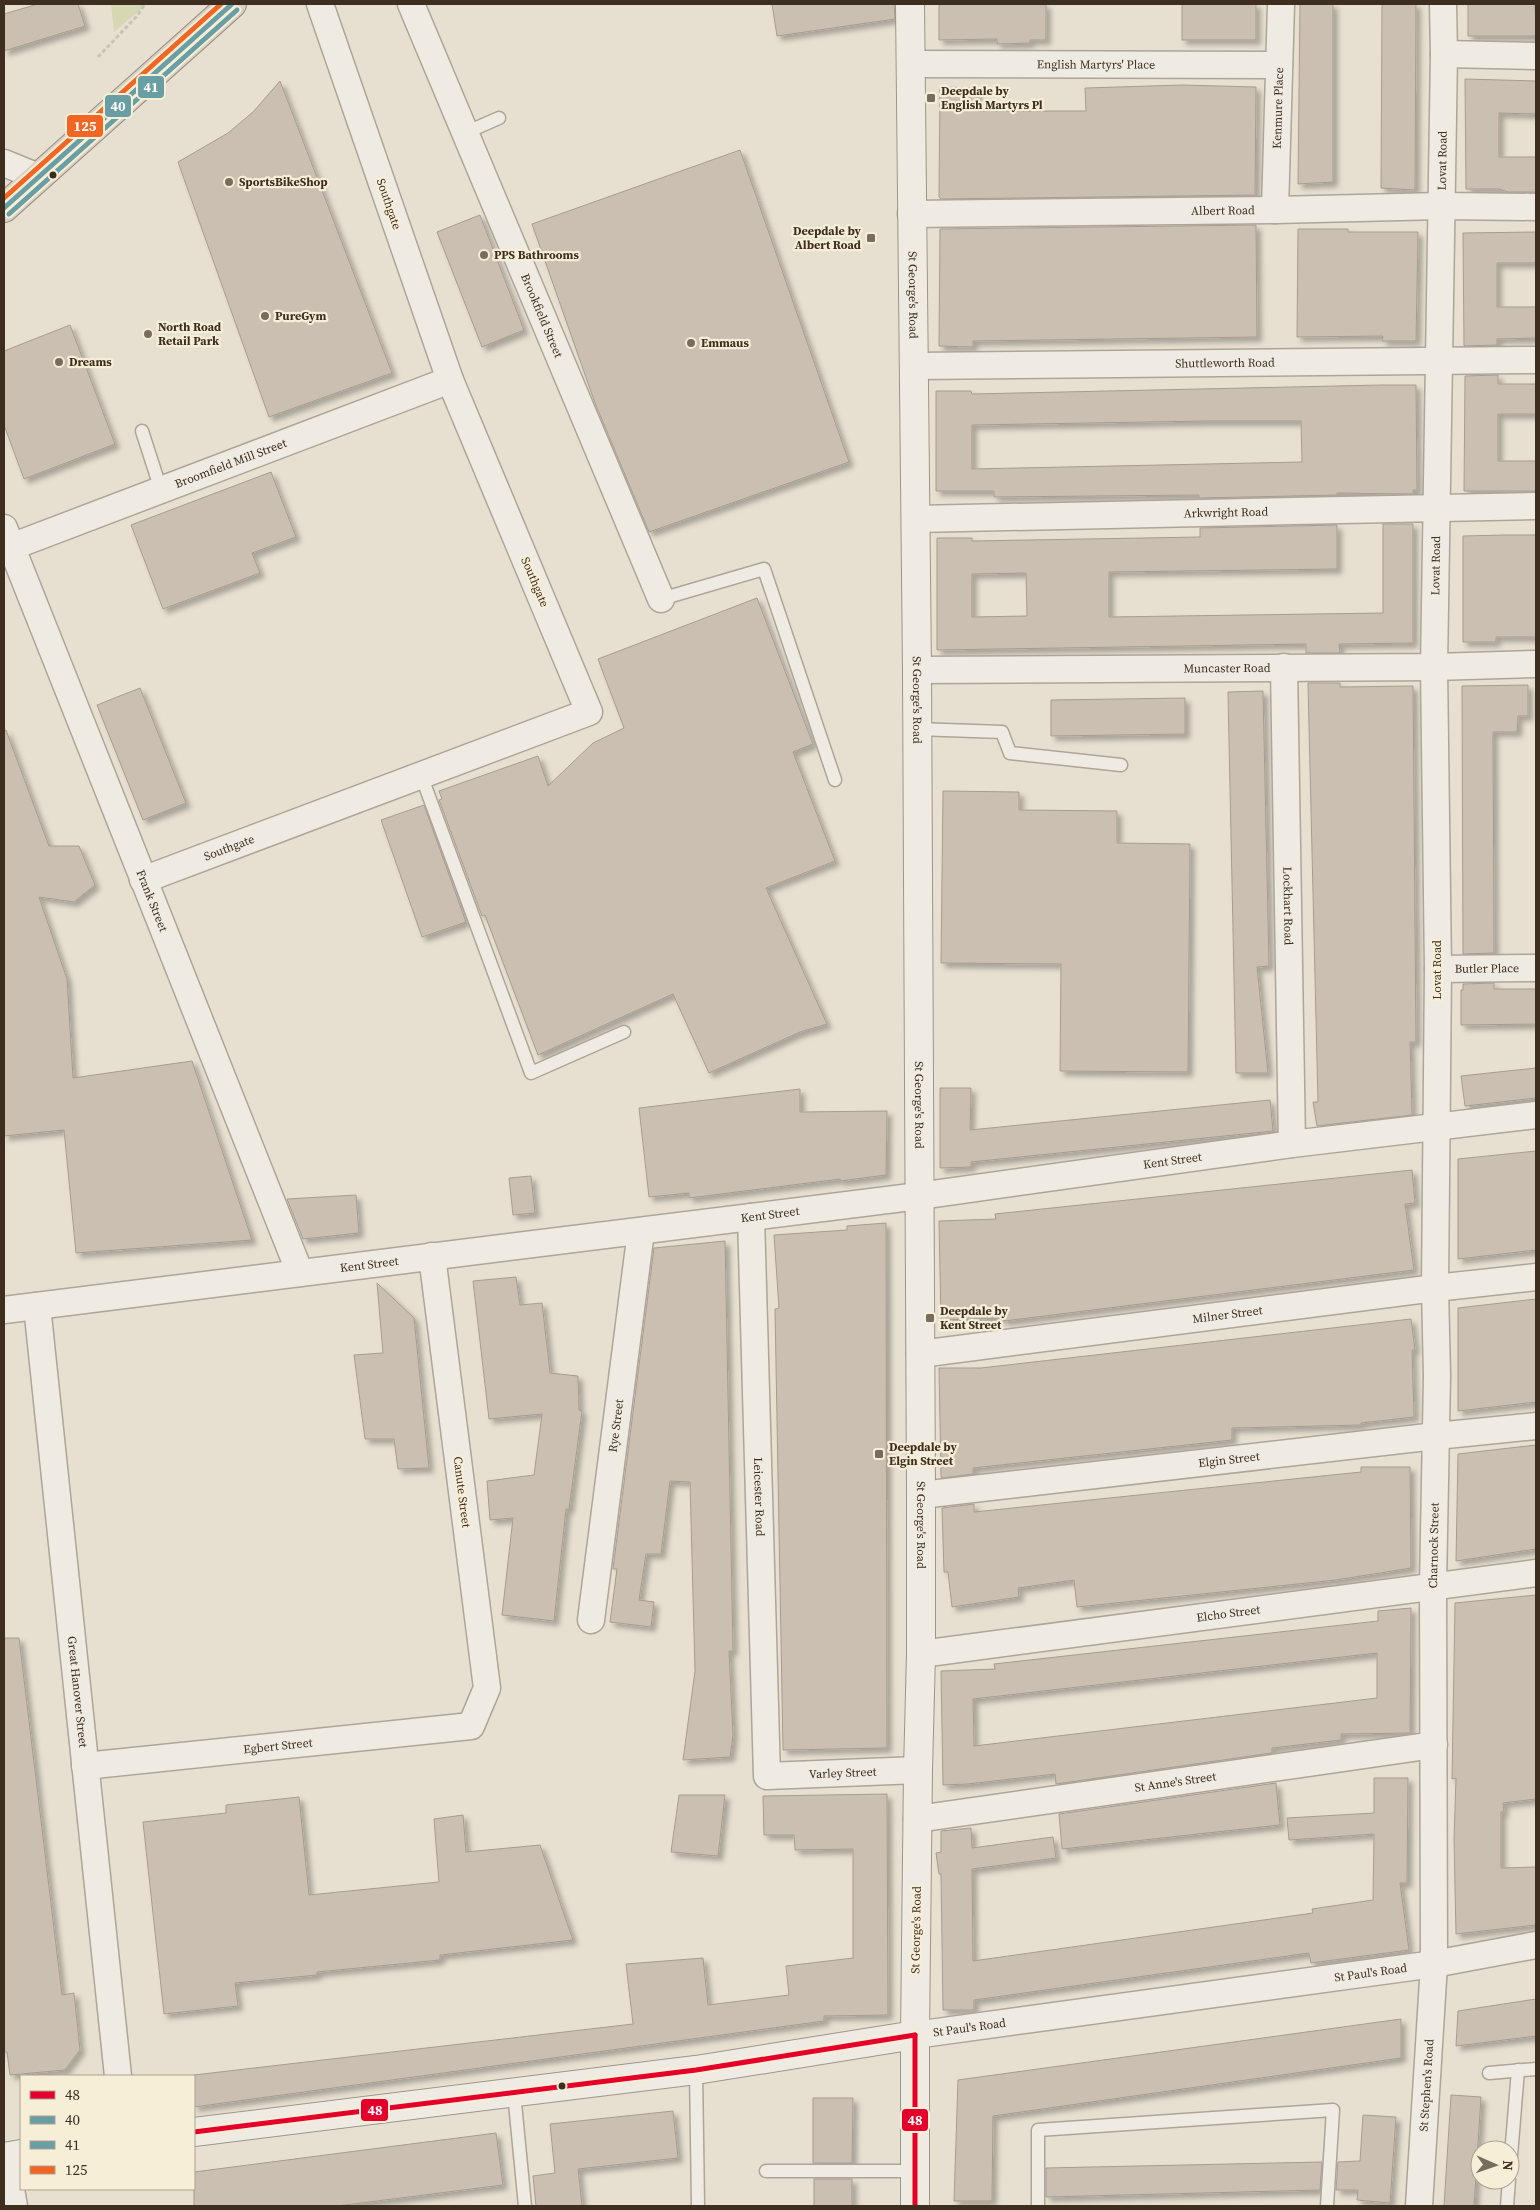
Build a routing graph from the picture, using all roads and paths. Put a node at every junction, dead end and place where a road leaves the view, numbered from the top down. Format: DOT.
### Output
graph roads {
  1 [pos="145,4"];
  2 [pos="232,4"];
  3 [pos="320,4"];
  4 [pos="411,4"];
  5 [pos="910,4"];
  6 [pos="1281,4"];
  7 [pos="1443,4"];
  8 [pos="1444,54"];
  9 [pos="1536,56"];
  10 [pos="98,57"];
  11 [pos="912,64"];
  12 [pos="1279,65"];
  13 [pos="499,118"];
  14 [pos="467,132"];
  15 [pos="4,163"];
  16 [pos="38,177"];
  17 [pos="1441,206"];
  18 [pos="1536,207"];
  19 [pos="4,208"];
  20 [pos="1275,210"];
  21 [pos="911,214"];
  22 [pos="1440,360"];
  23 [pos="1536,360"];
  24 [pos="914,366"];
  25 [pos="450,380"];
  26 [pos="142,432"];
  27 [pos="161,490"];
  28 [pos="1536,506"];
  29 [pos="1437,507"];
  30 [pos="916,519"];
  31 [pos="7,537"];
  32 [pos="661,599"];
  33 [pos="1536,664"];
  34 [pos="1284,667"];
  35 [pos="1434,667"];
  36 [pos="917,670"];
  37 [pos="917,729"];
  38 [pos="1121,765"];
  39 [pos="421,775"];
  40 [pos="835,780"];
  41 [pos="143,880"];
  42 [pos="1536,968"];
  43 [pos="1438,969"];
  44 [pos="624,1032"];
  45 [pos="1536,1115"];
  46 [pos="1436,1126"];
  47 [pos="1292,1144"];
  48 [pos="919,1196"];
  49 [pos="751,1217"];
  50 [pos="640,1231"];
  51 [pos="432,1256"];
  52 [pos="300,1273"];
  53 [pos="1536,1277"];
  54 [pos="1435,1288"];
  55 [pos="37,1306"];
  56 [pos="4,1310"];
  57 [pos="920,1354"];
  58 [pos="1536,1426"];
  59 [pos="1436,1436"];
  60 [pos="922,1495"];
  61 [pos="1536,1573"];
  62 [pos="1433,1586"];
  63 [pos="591,1620"];
  64 [pos="921,1654"];
  65 [pos="471,1726"];
  66 [pos="1434,1745"];
  67 [pos="86,1766"];
  68 [pos="918,1770"];
  69 [pos="767,1776"];
  70 [pos="917,1819"];
  71 [pos="1536,1946"];
  72 [pos="1434,1964"];
  73 [pos="915,2035"];
  74 [pos="1536,2069"];
  75 [pos="696,2070"];
  76 [pos="1518,2070"];
  77 [pos="1489,2073"];
  78 [pos="118,2075"];
  79 [pos="514,2093"];
  80 [pos="195,2132"];
  81 [pos="1512,2140"];
  82 [pos="10,2156"];
  83 [pos="915,2171"];
  84 [pos="766,2172"];
  85 [pos="1508,2190"];
  86 [pos="14,2206"];
  87 [pos="525,2206"];
  88 [pos="698,2206"];
  89 [pos="915,2206"];
  90 [pos="1038,2206"];
  91 [pos="1326,2206"];
  92 [pos="1420,2206"];
  93 [pos="1507,2206"];
  1 -- 10 [label="path"];
  2 -- 16 [label="highway"];
  3 -- 25 [label="street, Southgate"];
  4 -- 14 [label="street, Brookfield Street"];
  5 -- 11 [label="street, St George's Road"];
  6 -- 12 [label="street, Kenmure Place"];
  7 -- 8 [label="street, Lovat Road"];
  8 -- 9 [label="street"];
  8 -- 17 [label="street, Lovat Road"];
  11 -- 12 [label="street, English Martyrs' Place"];
  11 -- 21 [label="street, St George's Road"];
  12 -- 20 [label="street, Kenmure Place"];
  13 -- 14 [label="lane"];
  14 -- 32 [label="street, Brookfield Street"];
  15 -- 16 [label="street"];
  16 -- 19 [label="highway"];
  17 -- 18 [label="street, Albert Road"];
  17 -- 20 [label="street, Albert Road"];
  17 -- 22 [label="street, Lovat Road"];
  20 -- 21 [label="street, Albert Road"];
  21 -- 24 [label="street, St George's Road"];
  22 -- 23 [label="street, Shuttleworth Road"];
  22 -- 24 [label="street, Shuttleworth Road"];
  22 -- 29 [label="street, Lovat Road"];
  24 -- 30 [label="street, St George's Road"];
  25 -- 27 [label="street, Broomfield Mill Street"];
  25 -- 39 [label="street, Southgate"];
  26 -- 27 [label="lane"];
  27 -- 31 [label="street, Broomfield Mill Street"];
  28 -- 29 [label="street, Arkwright Road"];
  29 -- 30 [label="street, Arkwright Road"];
  29 -- 35 [label="street, Lovat Road"];
  30 -- 36 [label="street, St George's Road"];
  31 -- 41 [label="street, Frank Street"];
  32 -- 40 [label="lane"];
  33 -- 35 [label="street, Muncaster Road"];
  34 -- 35 [label="street, Muncaster Road"];
  34 -- 36 [label="street, Muncaster Road"];
  34 -- 47 [label="street, Lockhart Road"];
  35 -- 43 [label="street, Lovat Road"];
  36 -- 37 [label="street, St George's Road"];
  37 -- 38 [label="lane"];
  37 -- 48 [label="street, St George's Road"];
  39 -- 41 [label="street, Southgate"];
  39 -- 44 [label="lane"];
  41 -- 52 [label="street, Frank Street"];
  42 -- 43 [label="street, Butler Place"];
  43 -- 46 [label="street, Lovat Road"];
  45 -- 46 [label="street, Kent Street"];
  46 -- 47 [label="street, Kent Street"];
  46 -- 54 [label="street, Charnock Street"];
  47 -- 48 [label="street, Kent Street"];
  48 -- 49 [label="street, Kent Street"];
  48 -- 57 [label="street, St George's Road"];
  49 -- 50 [label="street, Kent Street"];
  49 -- 69 [label="street, Leicester Road"];
  50 -- 51 [label="street, Kent Street"];
  50 -- 63 [label="street, Rye Street"];
  51 -- 52 [label="street, Kent Street"];
  51 -- 65 [label="street, Canute Street"];
  52 -- 55 [label="street, Kent Street"];
  53 -- 54 [label="street, Milner Street"];
  54 -- 57 [label="street, Milner Street"];
  54 -- 59 [label="street, Charnock Street"];
  55 -- 56 [label="street, Kent Street"];
  55 -- 67 [label="street, Great Hanover Street"];
  57 -- 60 [label="street, St George's Road"];
  58 -- 59 [label="street, Elgin Street"];
  59 -- 60 [label="street, Elgin Street"];
  59 -- 62 [label="street, Charnock Street"];
  60 -- 64 [label="street, St George's Road"];
  61 -- 62 [label="street, Elcho Street"];
  62 -- 64 [label="street, Elcho Street"];
  62 -- 66 [label="street, Charnock Street"];
  64 -- 68 [label="street, St George's Road"];
  65 -- 67 [label="street, Egbert Street"];
  66 -- 70 [label="street, St Anne's Street"];
  66 -- 72 [label="street, Charnock Street"];
  67 -- 78 [label="street, Great Hanover Street"];
  68 -- 69 [label="street, Varley Street"];
  68 -- 70 [label="street, St George's Road"];
  70 -- 73 [label="street, St George's Road"];
  71 -- 72 [label="street, St Paul's Road"];
  72 -- 73 [label="street, St Paul's Road"];
  72 -- 92 [label="street, St Stephen's Road"];
  73 -- 75 [label="street, St Paul's Road"];
  73 -- 83 [label="street, St George's Road"];
  74 -- 76 [label="lane"];
  75 -- 79 [label="street, St Paul's Road"];
  75 -- 88 [label="lane"];
  76 -- 77 [label="lane"];
  76 -- 81 [label="lane"];
  79 -- 80 [label="street, St Paul's Road"];
  79 -- 87 [label="lane"];
  82 -- 86 [label="street"];
  83 -- 84 [label="lane"];
  83 -- 89 [label="street, St George's Road"];
  85 -- 93 [label="lane"];
  90 -- 91 [label="lane"];
}
